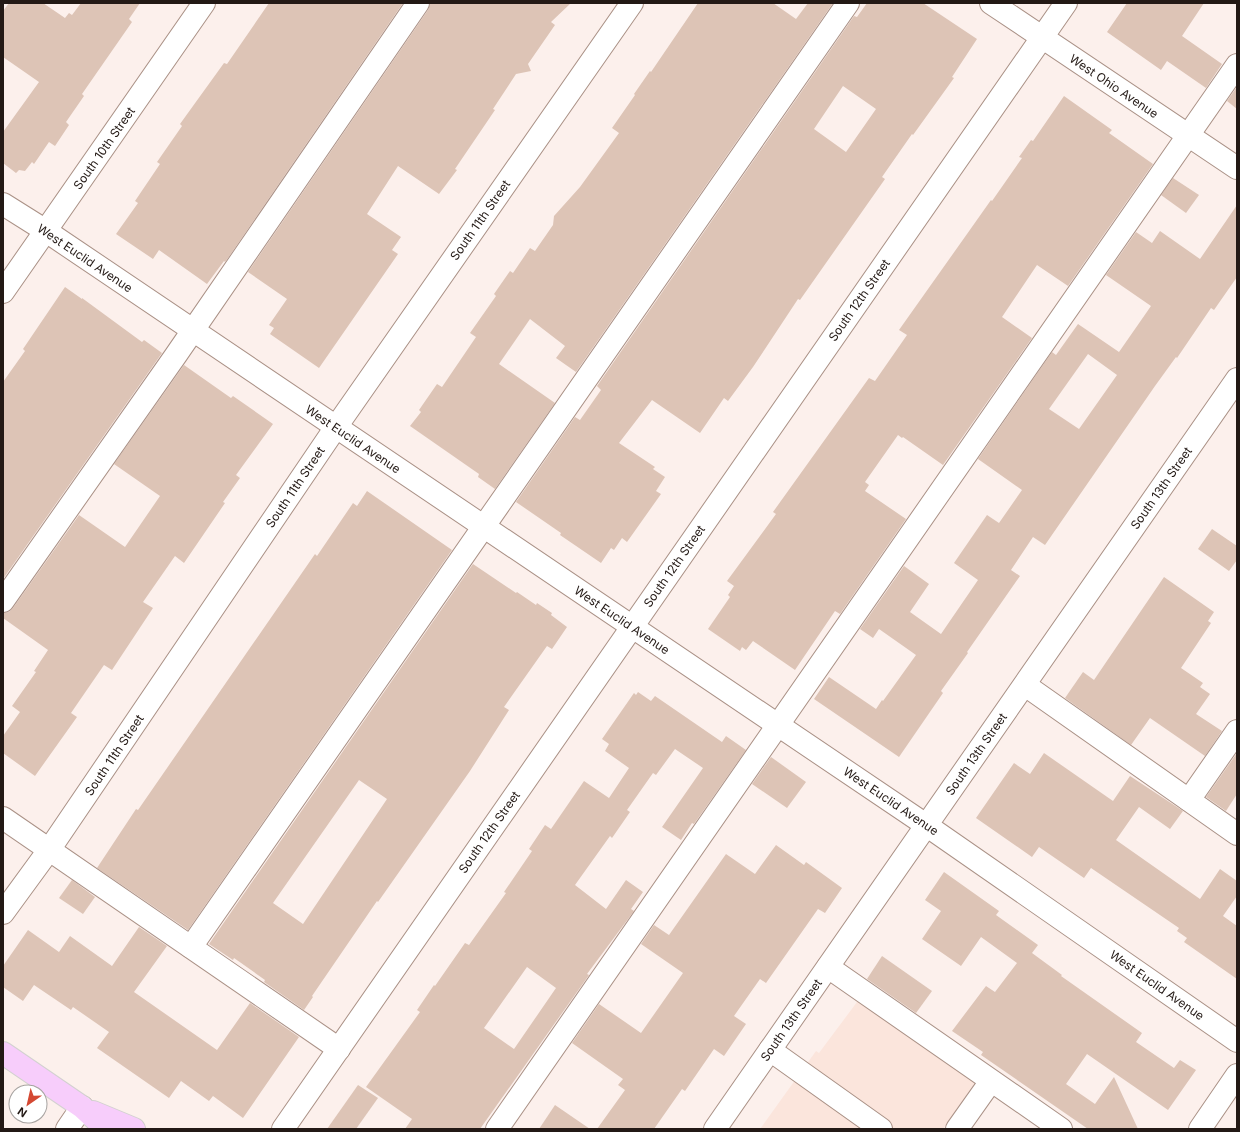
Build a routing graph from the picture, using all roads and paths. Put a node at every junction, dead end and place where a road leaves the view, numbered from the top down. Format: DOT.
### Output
graph roads {
  1 [pos="204,3"];
  2 [pos="418,3"];
  3 [pos="632,3"];
  4 [pos="848,3"];
  5 [pos="991,3"];
  6 [pos="1066,3"];
  7 [pos="1042,38"];
  8 [pos="1237,65"];
  9 [pos="1188,136"];
  10 [pos="1237,168"];
  11 [pos="3,204"];
  12 [pos="46,231"];
  13 [pos="3,292"];
  14 [pos="193,330"];
  15 [pos="1237,379"];
  16 [pos="336,427"];
  17 [pos="484,527"];
  18 [pos="3,601"];
  19 [pos="632,626"];
  20 [pos="1025,685"];
  21 [pos="778,725"];
  22 [pos="1237,731"];
  23 [pos="1189,800"];
  24 [pos="3,818"];
  25 [pos="926,825"];
  26 [pos="1237,834"];
  27 [pos="49,850"];
  28 [pos="3,913"];
  29 [pos="191,947"];
  30 [pos="828,967"];
  31 [pos="1237,1041"];
  32 [pos="339,1049"];
  33 [pos="770,1050"];
  34 [pos="3,1053"];
  35 [pos="1237,1074"];
  36 [pos="991,1081"];
  37 [pos="82,1107"];
  38 [pos="67,1129"];
  39 [pos="106,1129"];
  40 [pos="134,1129"];
  41 [pos="283,1129"];
  42 [pos="497,1129"];
  43 [pos="715,1129"];
  44 [pos="881,1129"];
  45 [pos="957,1129"];
  46 [pos="1061,1129"];
  47 [pos="1200,1129"];
  1 -- 12 [label="street, South 10th Street"];
  2 -- 14 [label="street"];
  3 -- 16 [label="street, South 11th Street"];
  4 -- 17 [label="street"];
  5 -- 7 [label="street, West Ohio Avenue"];
  6 -- 7 [label="street, South 12th Street"];
  7 -- 9 [label="street, West Ohio Avenue"];
  7 -- 19 [label="street, South 12th Street"];
  8 -- 9 [label="street"];
  9 -- 10 [label="street, West Ohio Avenue"];
  9 -- 21 [label="street"];
  11 -- 12 [label="street, West Euclid Avenue"];
  12 -- 13 [label="street, South 10th Street"];
  12 -- 14 [label="street, West Euclid Avenue"];
  14 -- 16 [label="street, West Euclid Avenue"];
  14 -- 18 [label="street"];
  15 -- 20 [label="street, South 13th Street"];
  16 -- 17 [label="street, West Euclid Avenue"];
  16 -- 27 [label="street, South 11th Street"];
  17 -- 19 [label="street, West Euclid Avenue"];
  17 -- 29 [label="street"];
  19 -- 21 [label="street, West Euclid Avenue"];
  19 -- 32 [label="street, South 12th Street"];
  20 -- 23 [label="street"];
  20 -- 25 [label="street, South 13th Street"];
  21 -- 25 [label="street, West Euclid Avenue"];
  21 -- 42 [label="street"];
  22 -- 23 [label="street"];
  23 -- 26 [label="street"];
  24 -- 27 [label="street"];
  25 -- 30 [label="street, South 13th Street"];
  25 -- 31 [label="street, West Euclid Avenue"];
  27 -- 28 [label="street, South 11th Street"];
  27 -- 29 [label="street"];
  29 -- 32 [label="street"];
  30 -- 33 [label="street, South 13th Street"];
  30 -- 36 [label="street"];
  32 -- 41 [label="street, South 12th Street"];
  33 -- 43 [label="street, South 13th Street"];
  33 -- 44 [label="street"];
  34 -- 37 [label="main road"];
  35 -- 47 [label="street"];
  36 -- 45 [label="street"];
  36 -- 46 [label="street"];
  37 -- 38 [label="street"];
  37 -- 39 [label="main road"];
  37 -- 40 [label="main road"];
}
